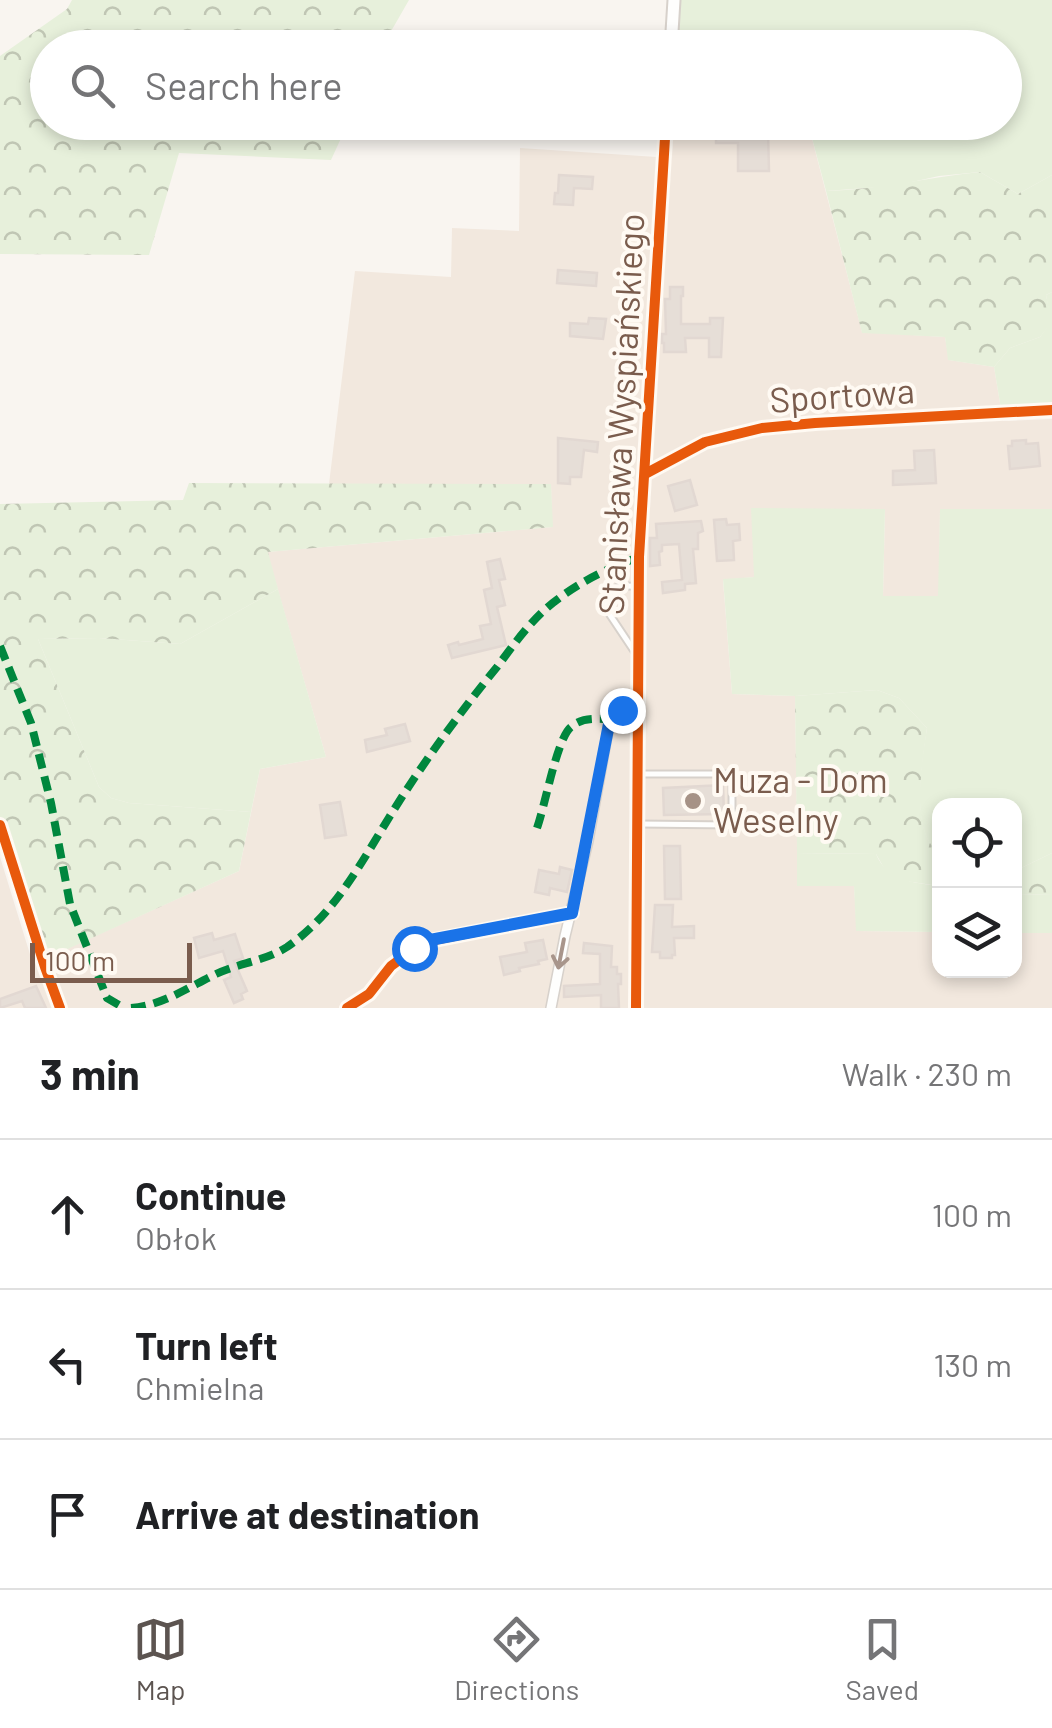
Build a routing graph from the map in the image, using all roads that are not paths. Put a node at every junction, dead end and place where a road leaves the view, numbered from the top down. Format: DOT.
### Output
graph roads {
  1 [pos="674,0"];
  2 [pos="672,30"];
  3 [pos="665,140"];
  4 [pos="1052,410"];
  5 [pos="645,474"];
  6 [pos="638,587"];
  7 [pos="638,658"];
  8 [pos="638,709"];
  9 [pos="639,774"];
  10 [pos="639,824"];
  11 [pos="0,825"];
  12 [pos="572,913"];
  13 [pos="349,1006"];
  14 [pos="60,1008"];
  15 [pos="551,1008"];
  16 [pos="636,1008"];
  1 -- 2 [label="street"];
  3 -- 5 [label="street, Stanisława Wyspiańskiego"];
  4 -- 5 [label="street, Sportowa"];
  5 -- 6 [label="street, Stanisława Wyspiańskiego"];
  6 -- 7 [label="street, Stanisława Wyspiańskiego"];
  6 -- 7 [label="lane"];
  7 -- 8 [label="street, Stanisława Wyspiańskiego"];
  8 -- 9 [label="street, Stanisława Wyspiańskiego"];
  8 -- 12 [label="street"];
  9 -- 10 [label="street, Stanisława Wyspiańskiego"];
  9 -- 10 [label="lane"];
  10 -- 16 [label="street, Stanisława Wyspiańskiego"];
  11 -- 14 [label="street"];
  12 -- 13 [label="street"];
  12 -- 15 [label="street, one-way"];
}
